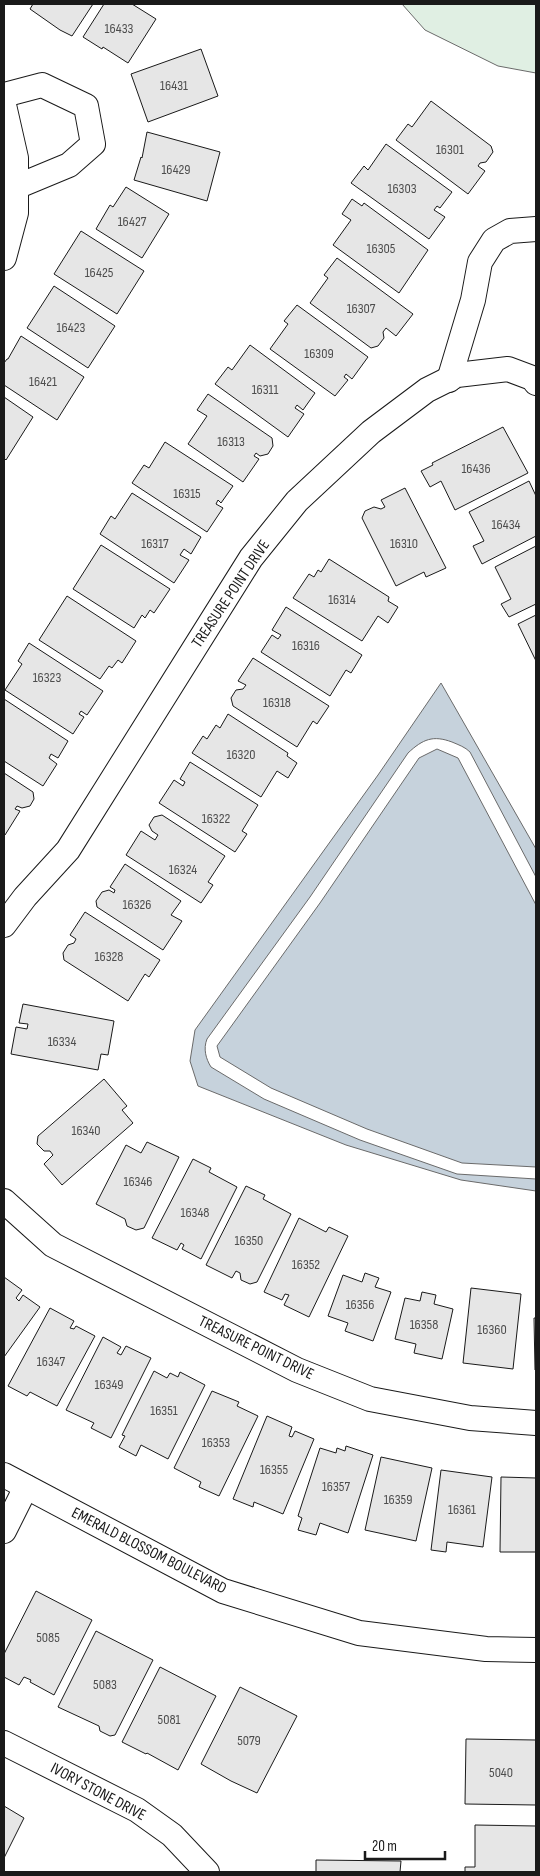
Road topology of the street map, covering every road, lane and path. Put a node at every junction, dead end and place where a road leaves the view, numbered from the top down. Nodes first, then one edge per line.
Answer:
1 (4, 95) edge
2 (4, 104) edge
3 (16, 188) junction
4 (536, 229) edge
5 (4, 258) edge
6 (449, 380) junction
7 (536, 383) edge
8 (4, 925) edge
9 (4, 1201) edge
10 (536, 1423) edge
11 (4, 1475) edge
12 (26, 1487) junction
13 (4, 1530) edge
14 (536, 1650) edge
15 (4, 1743) edge
16 (207, 1872) edge

1 - 3 street
2 - 3 street
3 - 5 street
4 - 6 street
6 - 7 street, TREASURE POINT DRIVE
6 - 8 street, TREASURE POINT DRIVE
9 - 10 street, TREASURE POINT DRIVE
11 - 12 street, EMERALD BLOSSOM BOULEVARD
12 - 13 street
12 - 14 street, EMERALD BLOSSOM BOULEVARD
15 - 16 street, IVORY STONE DRIVE

